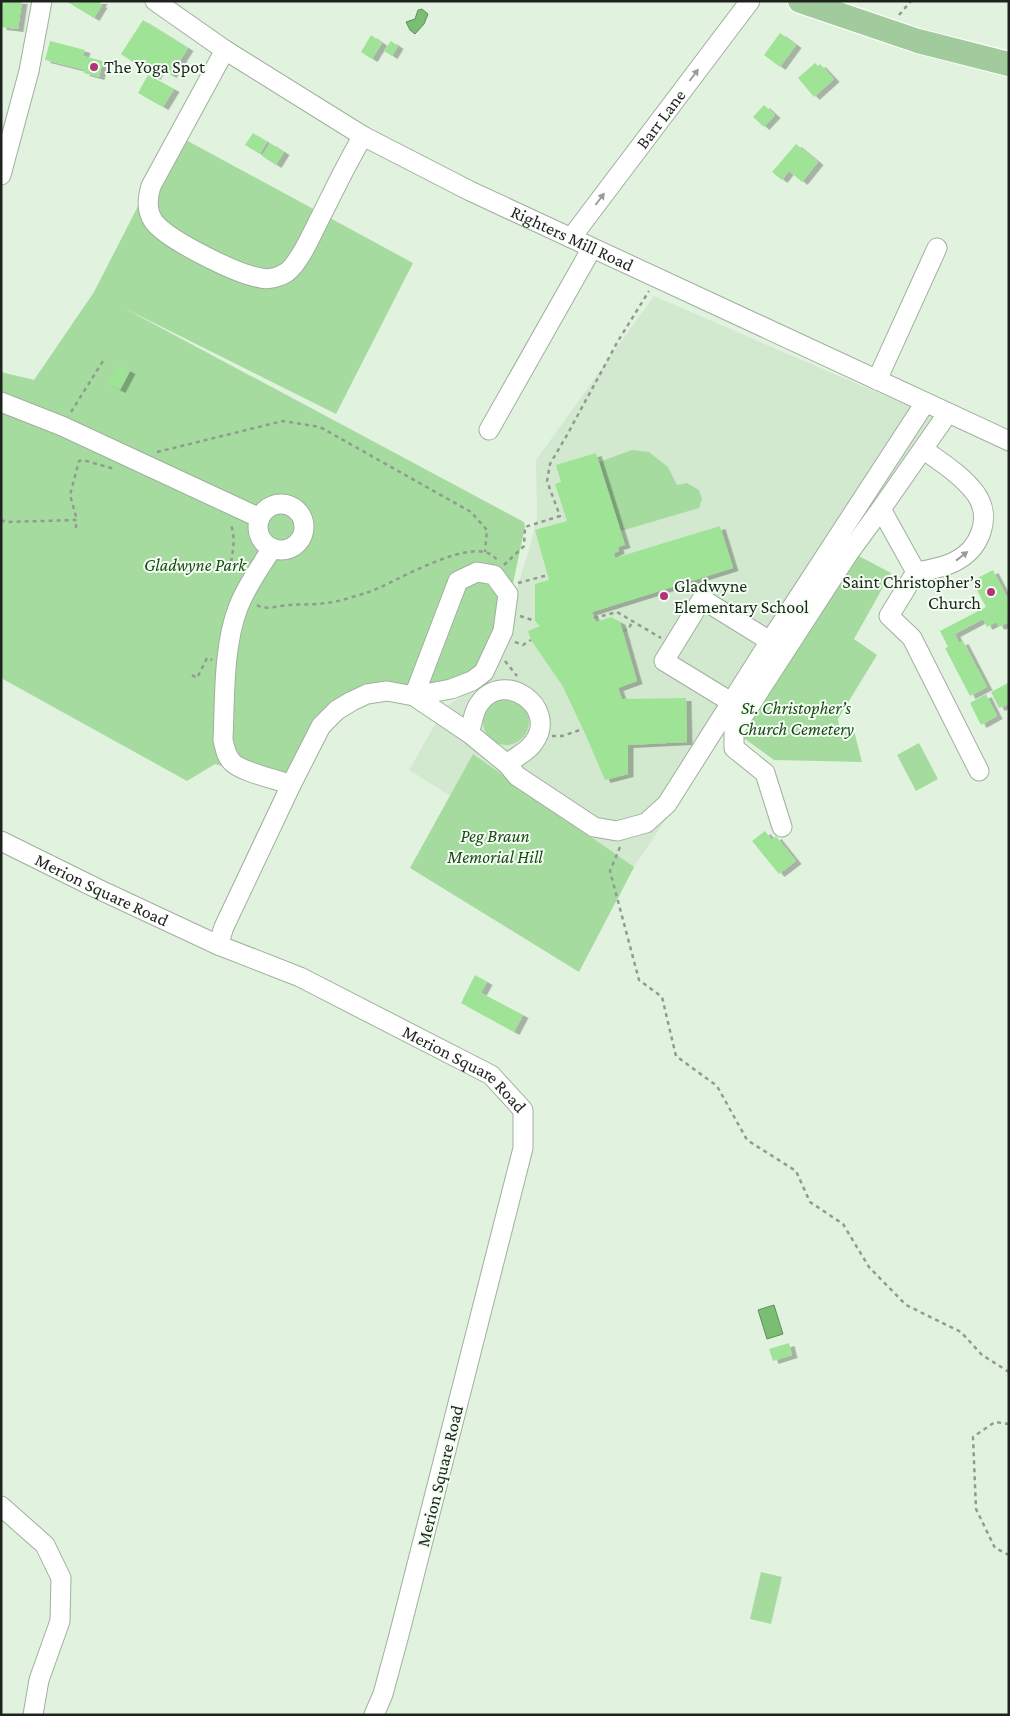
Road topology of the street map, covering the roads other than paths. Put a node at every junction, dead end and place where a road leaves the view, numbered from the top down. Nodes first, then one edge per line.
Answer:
1 (42, 1) edge
2 (155, 1) edge
3 (750, 1) edge
4 (800, 1) edge
5 (226, 50) junction
6 (1009, 64) edge
7 (362, 136) junction
8 (1, 175) edge
9 (571, 238) junction
10 (592, 248) junction
11 (937, 248) dead end
12 (877, 380) junction
13 (1, 402) edge
14 (926, 403) junction
15 (948, 413) junction
16 (489, 430) dead end
17 (1009, 441) edge
18 (923, 449) junction
19 (881, 509) junction
20 (260, 518) junction
21 (272, 548) junction
22 (916, 572) junction
23 (770, 641) junction
24 (414, 696) junction
25 (732, 702) junction
26 (469, 733) junction
27 (508, 764) junction
28 (979, 771) dead end
29 (291, 785) junction
30 (782, 827) dead end
31 (1, 841) edge
32 (218, 945) junction
33 (1, 1506) edge
34 (33, 1715) edge
35 (374, 1715) edge

1 - 8 street
2 - 5 street, Righters Mill Road
9 -> 3 street, Barr Lane
4 - 6 main road
5 - 7 street, Righters Mill Road
5 - 7 street
7 - 9 street, Righters Mill Road
9 - 10 street, Righters Mill Road
10 - 12 street, Righters Mill Road
10 - 16 street
11 - 12 street
12 - 14 street, Righters Mill Road
13 - 20 street
14 - 15 street, Righters Mill Road
14 - 23 street
15 - 17 street, Righters Mill Road
15 - 18 street
18 - 19 street
22 -> 18 street
19 - 22 street
19 - 30 street
20 - 21 street
20 - 21 street
21 - 29 street
22 - 28 street
23 - 25 street
23 - 25 street
24 - 24 street
24 - 26 street
24 - 29 street
25 - 27 street
26 - 27 street
26 - 27 street
29 - 32 street
31 - 32 street, Merion Square Road
32 - 35 street, Merion Square Road
33 - 34 street

